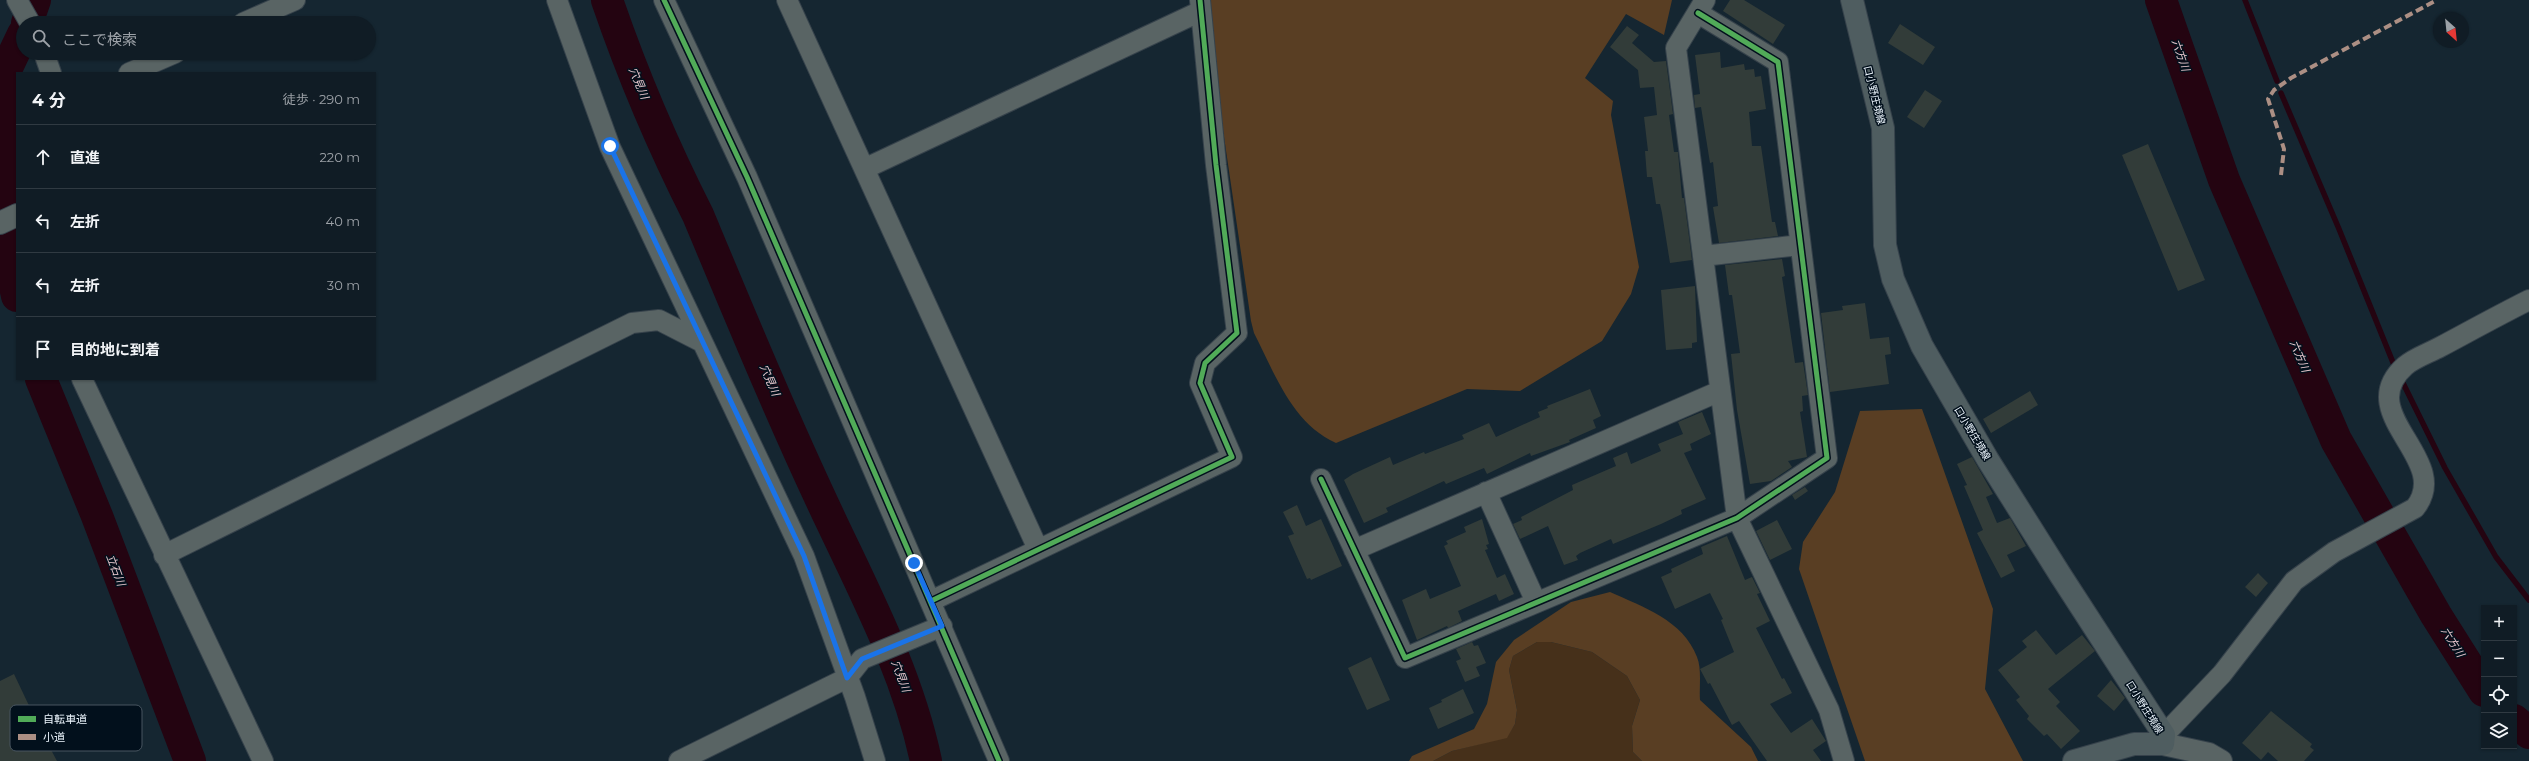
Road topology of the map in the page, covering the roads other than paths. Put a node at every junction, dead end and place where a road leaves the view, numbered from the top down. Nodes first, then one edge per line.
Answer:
1 (295, 0) edge
2 (557, 0) edge
3 (664, 0) edge
4 (787, 0) edge
5 (18, 1) edge
6 (1849, 2) edge
7 (1201, 6) edge
8 (1701, 6) edge
9 (26, 16) edge
10 (259, 16) edge
11 (46, 60) edge
12 (159, 60) edge
13 (51, 72) edge
14 (131, 72) edge
15 (866, 168) junction
16 (16, 215) edge
17 (0, 223) edge
18 (1800, 245) junction
19 (1703, 256) junction
20 (2529, 300) edge
21 (702, 342) junction
22 (82, 380) edge
23 (1720, 391) junction
24 (1321, 479) dead end
25 (1486, 492) junction
26 (1737, 518) junction
27 (1038, 549) junction
28 (1354, 550) junction
29 (164, 555) junction
30 (931, 602) junction
31 (1536, 602) junction
32 (942, 626) junction
33 (847, 678) junction
34 (2164, 740) junction
35 (263, 761) edge
36 (679, 761) edge
37 (875, 761) edge
38 (999, 761) edge
39 (1844, 761) edge
40 (2074, 761) edge
41 (2221, 761) edge

1 - 10 street
2 - 21 street
3 - 30 street
4 - 15 street
5 - 9 street
6 - 34 main road, 口小野庄境線
7 - 15 street
7 - 27 street
8 - 18 street
8 - 19 street
11 - 13 street
12 - 14 street
15 - 27 street
16 - 17 street
18 - 19 street
18 - 26 street
19 - 23 street
20 - 34 street
21 - 29 street
21 - 33 street
22 - 29 street
23 - 25 street
23 - 26 street
24 - 28 street
25 - 28 street
25 - 31 street
26 - 31 street
26 - 39 street
27 - 30 street
28 - 31 street
29 - 35 street
30 - 32 street
32 - 33 street
32 - 38 street
33 - 36 street
33 - 37 street
34 - 40 main road, 口小野庄境線
34 - 41 street

